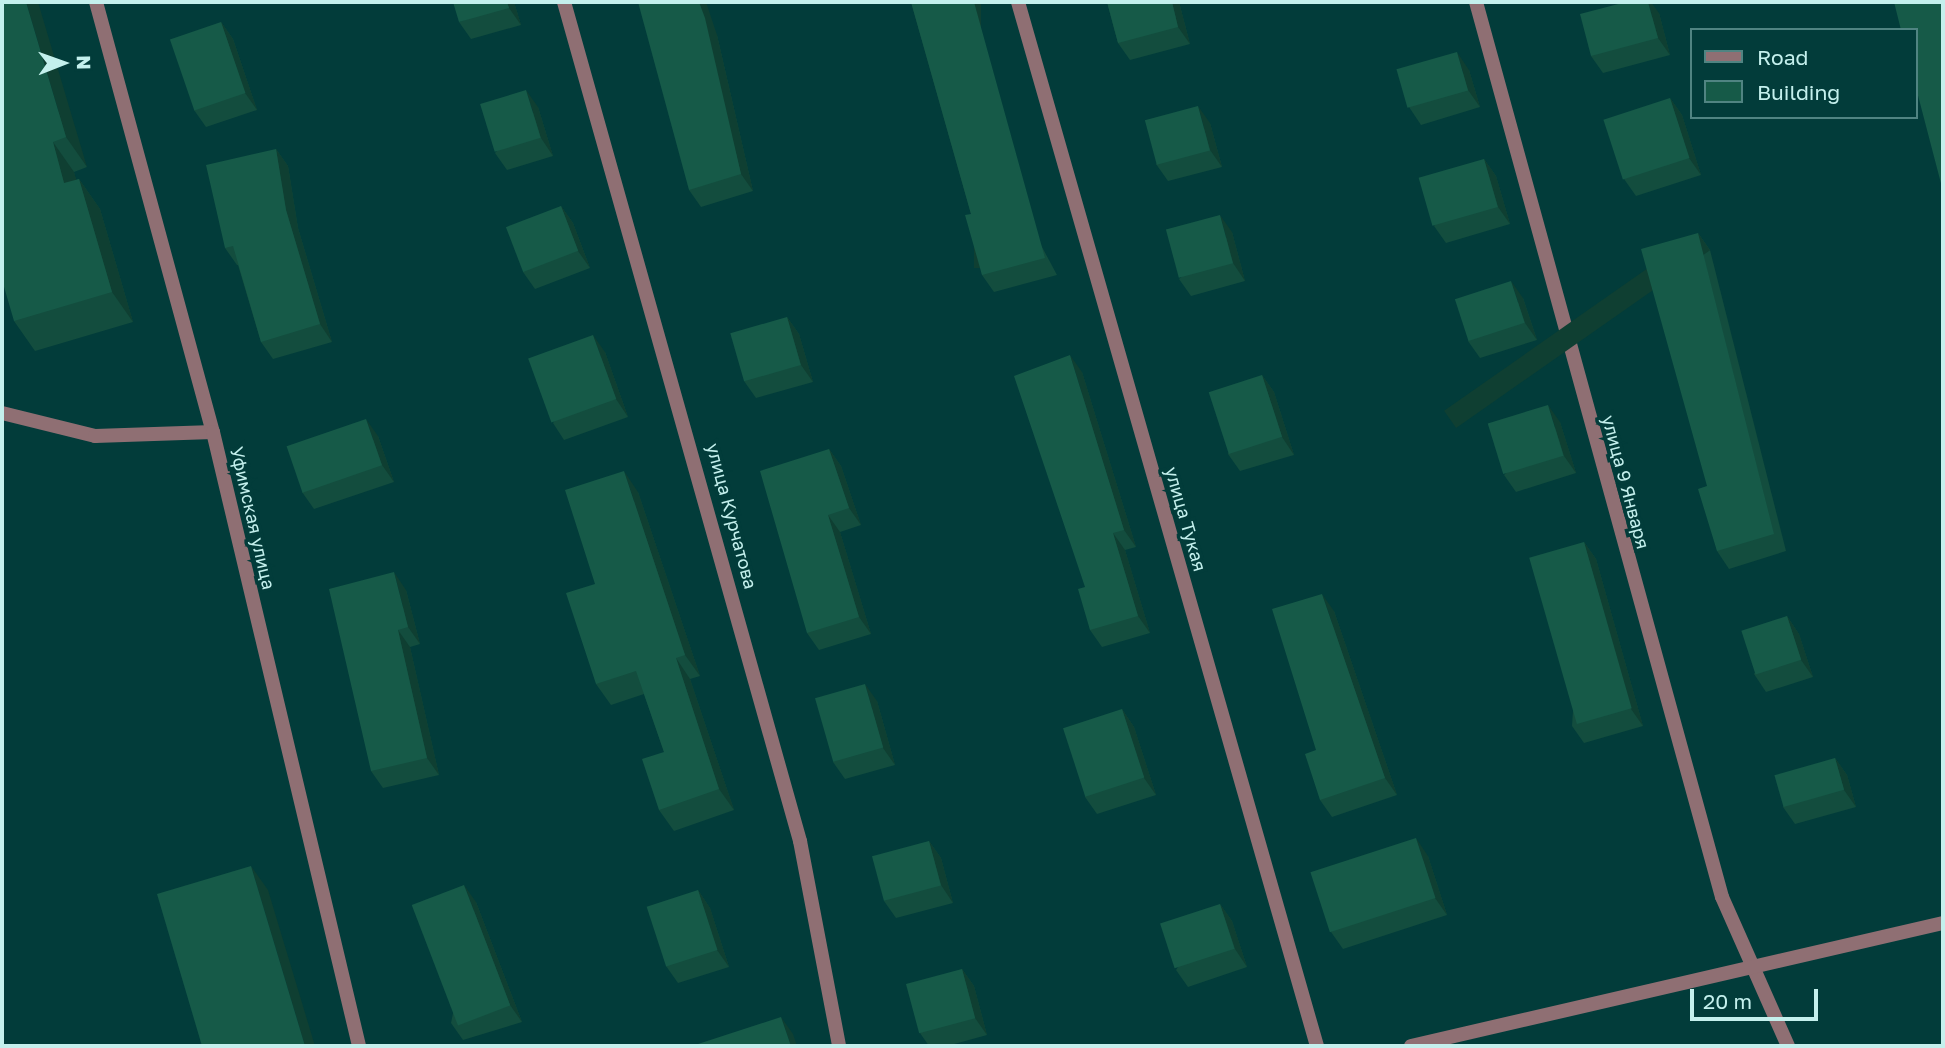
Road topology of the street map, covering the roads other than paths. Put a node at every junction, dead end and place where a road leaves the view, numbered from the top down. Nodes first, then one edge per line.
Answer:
1 (96, 2) edge
2 (564, 2) edge
3 (1018, 2) edge
4 (1476, 2) edge
5 (2, 413) edge
6 (213, 432) junction
7 (1943, 923) edge
8 (1757, 967) junction
9 (359, 1046) edge
10 (839, 1046) edge
11 (1317, 1046) edge
12 (1411, 1046) edge
13 (1788, 1046) edge

1 - 6 street, Уфимская улица
2 - 10 street, улица Курчатова
3 - 11 street, улица Тукая
4 - 8 street, улица 9 Января
5 - 6 street
6 - 9 street, Уфимская улица
7 - 8 street
8 - 12 street
8 - 13 street, улица 9 Января

